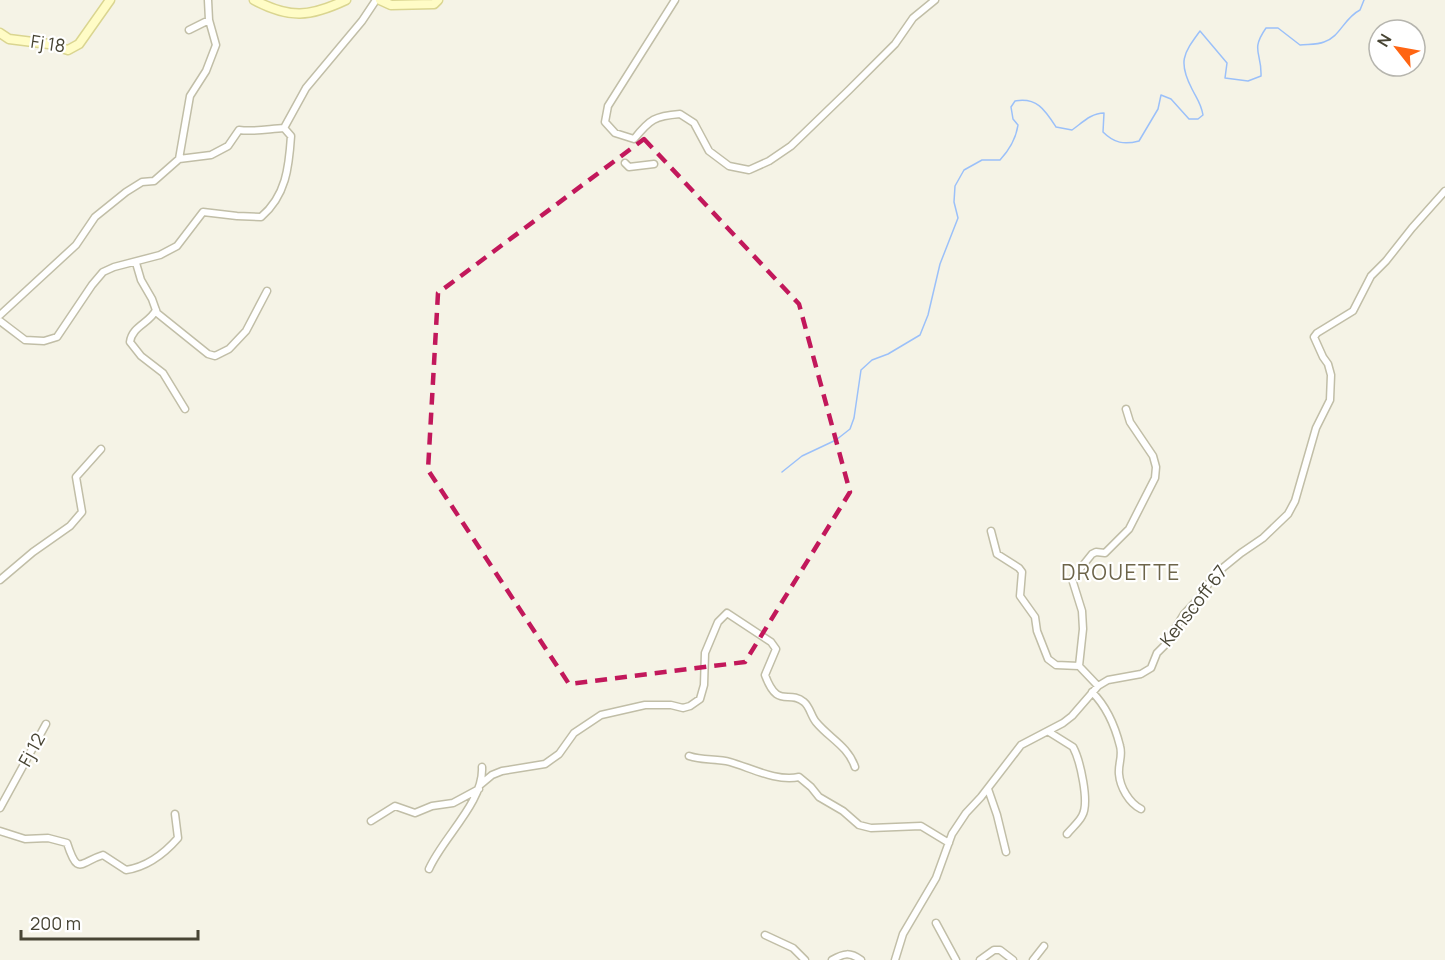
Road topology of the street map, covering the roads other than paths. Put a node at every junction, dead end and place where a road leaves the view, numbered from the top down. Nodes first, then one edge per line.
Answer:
1 (110, 0) edge
2 (208, 0) edge
3 (254, 0) edge
4 (346, 0) edge
5 (378, 0) edge
6 (438, 0) edge
7 (675, 0) edge
8 (935, 0) edge
9 (209, 20) junction
10 (189, 30) dead end
11 (0, 33) edge
12 (284, 128) junction
13 (178, 159) junction
14 (625, 164) dead end
15 (654, 164) dead end
16 (1445, 191) edge
17 (136, 263) junction
18 (267, 291) dead end
19 (156, 310) junction
20 (0, 315) edge
21 (0, 321) edge
22 (185, 409) dead end
23 (1126, 409) dead end
24 (101, 449) dead end
25 (992, 531) dead end
26 (0, 580) edge
27 (1079, 666) junction
28 (1098, 686) junction
29 (1092, 692) junction
30 (46, 724) dead end
31 (1049, 732) junction
32 (689, 756) dead end
33 (482, 767) dead end
34 (855, 767) dead end
35 (479, 787) junction
36 (988, 789) junction
37 (0, 808) edge
38 (1141, 809) dead end
39 (175, 814) dead end
40 (370, 821) dead end
41 (0, 831) edge
42 (1067, 834) dead end
43 (949, 843) junction
44 (1006, 852) dead end
45 (429, 869) dead end
46 (936, 923) dead end
47 (765, 934) dead end
48 (1044, 946) dead end
49 (805, 960) edge
50 (832, 960) edge
51 (861, 960) edge
52 (895, 960) edge
53 (957, 960) edge
54 (980, 960) edge
55 (1013, 960) edge
56 (1033, 960) edge

1 - 11 street, Fj 18
2 - 9 street
3 - 4 street
5 - 6 street
5 - 12 street
7 - 8 street
9 - 10 street
9 - 13 street
12 - 13 street
12 - 17 street
13 - 20 street
14 - 15 street
16 - 28 street, Kenscoff 67
17 - 19 street
17 - 21 street
18 - 19 street
19 - 22 street
23 - 27 street
24 - 26 street
25 - 27 street
27 - 28 street
28 - 29 street, Kenscoff 67
29 - 31 street, Kenscoff 67
29 - 38 street
30 - 37 street, Fj 12
31 - 36 street, Kenscoff 67
31 - 42 street
32 - 43 street
33 - 35 street
34 - 35 street
35 - 40 street
35 - 45 street
36 - 43 street, Kenscoff 67
36 - 44 street
39 - 41 street
43 - 52 street, Kenscoff 67
46 - 53 street
47 - 49 street
48 - 56 street
50 - 51 street
54 - 55 street

